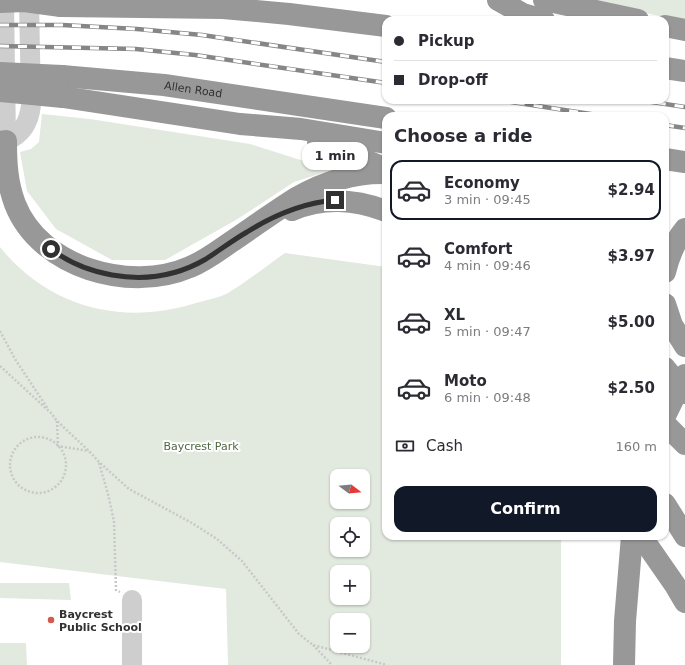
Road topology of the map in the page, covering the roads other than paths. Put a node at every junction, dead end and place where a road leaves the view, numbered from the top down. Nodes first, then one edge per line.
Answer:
1 (21, 0) edge
2 (498, 0) edge
3 (544, 0) edge
4 (0, 2) edge
5 (530, 16) edge
6 (619, 16) edge
7 (382, 26) edge
8 (669, 27) edge
9 (685, 30) edge
10 (669, 38) edge
11 (685, 40) edge
12 (669, 69) edge
13 (685, 71) edge
14 (0, 72) edge
15 (0, 91) edge
16 (382, 117) edge
17 (240, 124) junction
18 (3, 142) edge
19 (382, 142) edge
20 (669, 160) edge
21 (685, 162) edge
22 (382, 169) edge
23 (382, 169) edge
24 (382, 210) edge
25 (685, 230) edge
26 (246, 232) junction
27 (669, 257) edge
28 (669, 316) edge
29 (685, 346) edge
30 (669, 373) edge
31 (685, 375) edge
32 (685, 393) edge
33 (669, 408) edge
34 (669, 428) edge
35 (685, 444) edge
36 (669, 495) edge
37 (669, 510) edge
38 (685, 517) edge
39 (685, 536) edge
40 (644, 540) edge
41 (631, 545) edge
42 (132, 600) road end
43 (685, 602) edge
44 (132, 665) edge
45 (624, 665) edge

1 - 4 highway, bridge
1 - 7 highway, bridge
1 - 18 street
1 - 18 street
2 - 5 highway
3 - 6 highway
8 - 9 highway
10 - 11 highway
12 - 13 highway
14 - 16 highway, Allen Road, bridge
15 - 17 highway, bridge
17 - 19 highway
17 - 22 highway
18 - 26 highway
20 - 21 highway
23 - 26 highway
24 - 26 highway
25 - 27 highway
28 - 29 highway
30 - 32 highway
31 - 33 highway, bridge
34 - 35 highway
36 - 38 highway
37 - 39 highway
40 - 43 highway
41 - 45 highway
42 - 44 street

